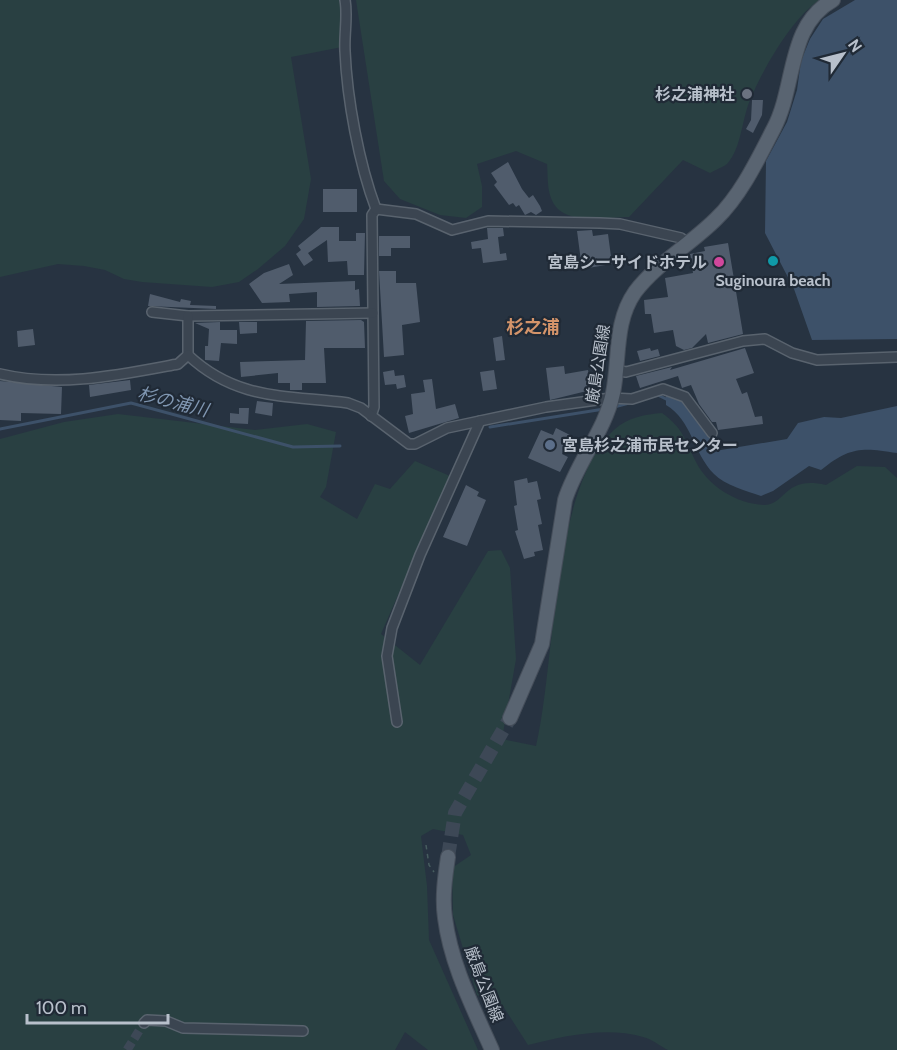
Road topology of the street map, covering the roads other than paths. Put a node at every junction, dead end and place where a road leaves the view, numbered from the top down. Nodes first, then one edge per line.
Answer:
1 (345, 0) edge
2 (833, 0) edge
3 (376, 209) junction
4 (689, 244) junction
5 (152, 312) dead end
6 (373, 313) junction
7 (188, 316) junction
8 (188, 356) junction
9 (897, 357) edge
10 (616, 370) junction
11 (0, 374) edge
12 (611, 402) junction
13 (371, 416) junction
14 (480, 421) junction
15 (712, 433) dead end
16 (510, 718) tunnel mouth
17 (397, 722) dead end
18 (448, 857) tunnel mouth
19 (144, 1023) dead end
20 (303, 1031) dead end
21 (492, 1050) edge

1 - 3 street
2 - 4 main road, 厳島公園線
3 - 4 street
3 - 6 street
4 - 10 main road, 厳島公園線
5 - 7 street
6 - 7 street
6 - 13 street
7 - 8 street
8 - 11 street
8 - 13 street
9 - 10 street
10 - 12 main road, 厳島公園線
12 - 14 street
12 - 15 street
12 - 16 main road, 厳島公園線
13 - 14 street
14 - 17 street
18 - 21 main road, 厳島公園線
19 - 20 street

